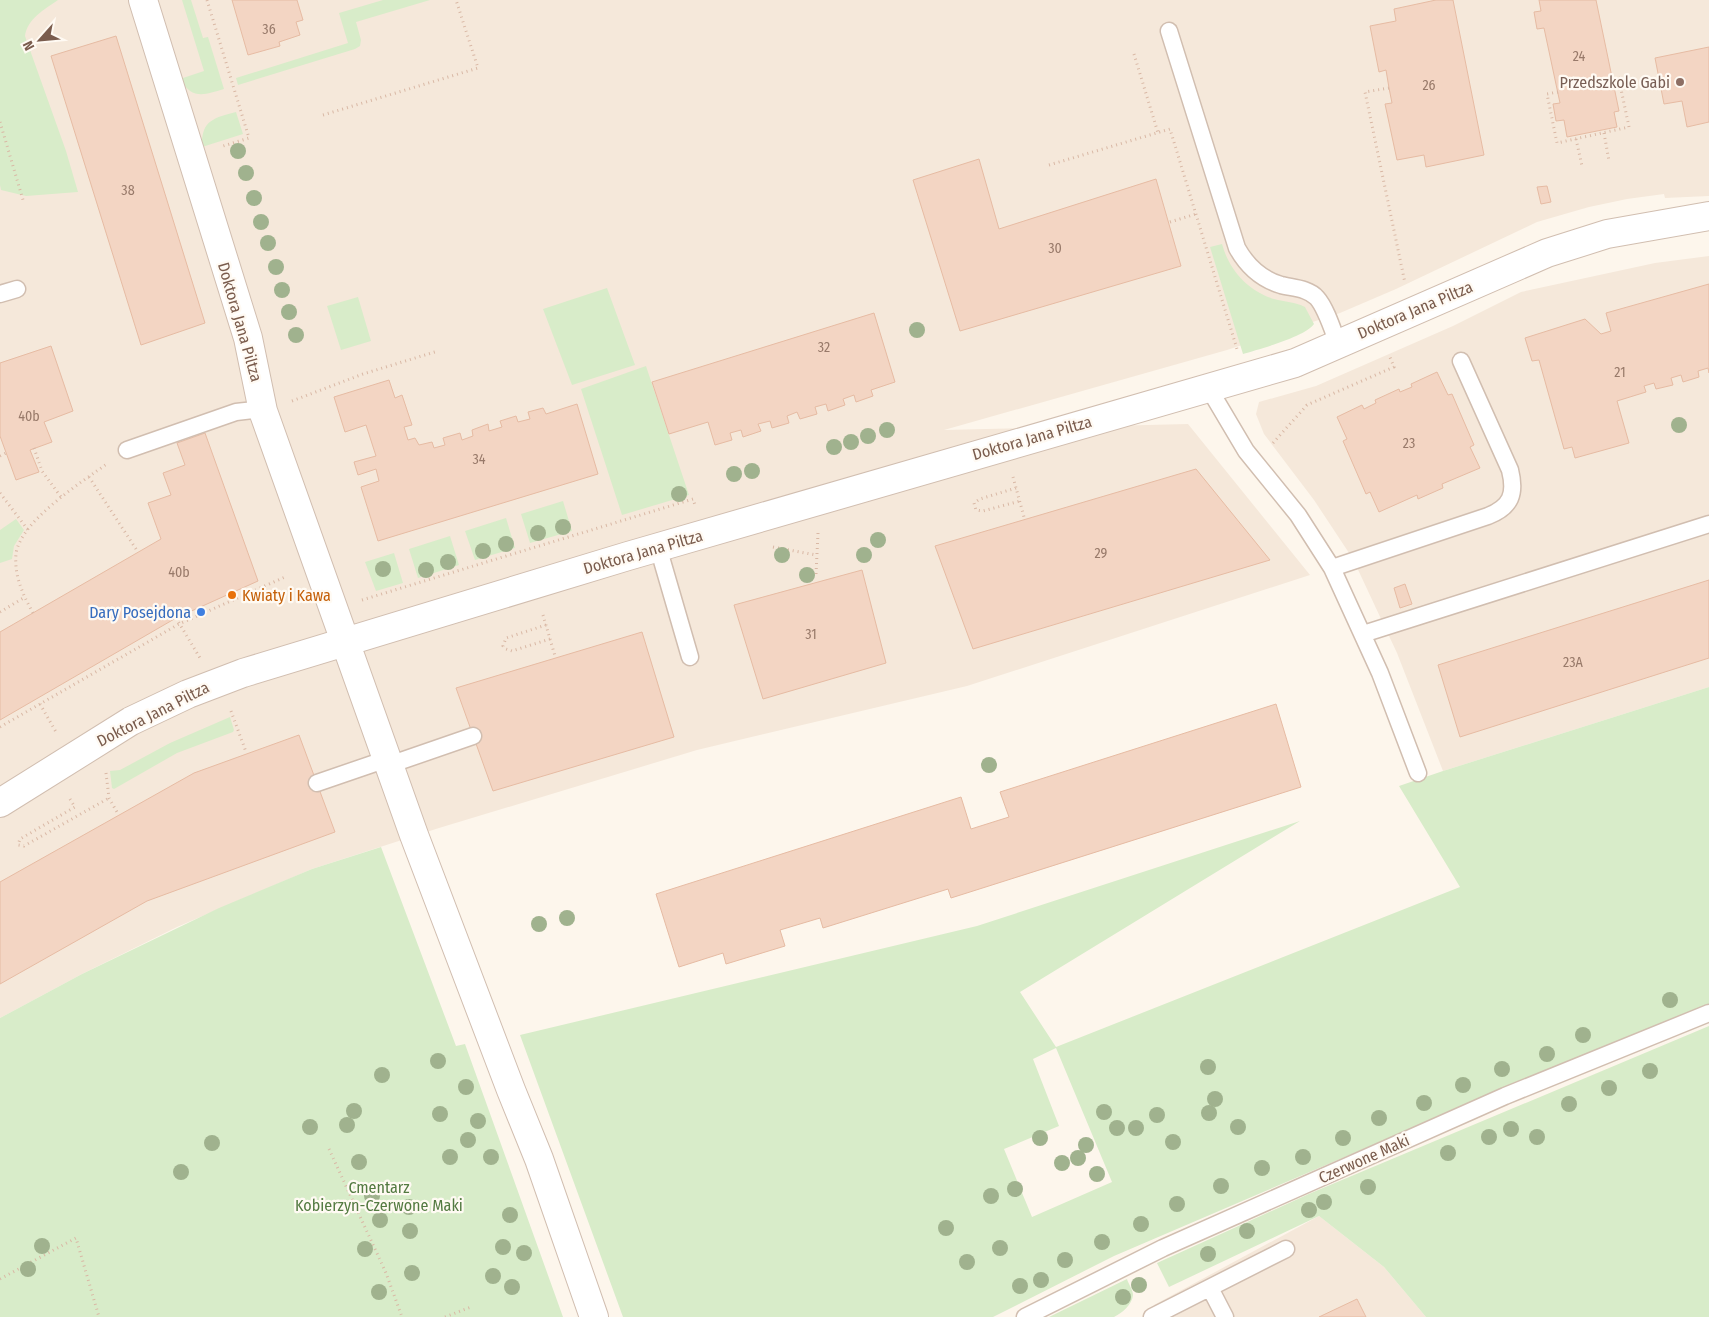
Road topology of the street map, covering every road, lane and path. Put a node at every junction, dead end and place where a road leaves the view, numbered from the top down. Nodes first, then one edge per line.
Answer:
1 (143, 0) edge
2 (207, 0) edge
3 (456, 0) edge
4 (1169, 31) dead end
5 (1134, 54) dead end
6 (1618, 75) dead end
7 (1389, 88) dead end
8 (1558, 92) dead end
9 (323, 115) dead end
10 (0, 122) edge
11 (1158, 132) junction
12 (1604, 133) junction
13 (1576, 139) junction
14 (190, 156) junction
15 (1609, 161) dead end
16 (1049, 165) dead end
17 (1582, 166) dead end
18 (23, 200) dead end
19 (1223, 206) junction
20 (1196, 214) junction
21 (1709, 216) edge
22 (1170, 222) dead end
23 (1405, 284) dead end
24 (17, 289) dead end
25 (0, 294) edge
26 (1338, 344) junction
27 (1237, 350) dead end
28 (438, 351) dead end
29 (1461, 361) dead end
30 (1394, 366) dead end
31 (1208, 387) junction
32 (263, 410) junction
33 (34, 448) dead end
34 (127, 450) joint
35 (1267, 450) dead end
36 (6, 453) dead end
37 (0, 456) edge
38 (1013, 475) dead end
39 (89, 477) junction
40 (1016, 488) junction
41 (0, 492) edge
42 (61, 497) junction
43 (1020, 501) junction
44 (698, 513) dead end
45 (1024, 517) dead end
46 (1709, 524) edge
47 (28, 530) junction
48 (818, 532) dead end
49 (770, 546) dead end
50 (658, 547) junction
51 (138, 552) dead end
52 (816, 555) junction
53 (1332, 568) junction
54 (816, 574) dead end
55 (285, 577) dead end
56 (25, 597) junction
57 (333, 609) junction
58 (0, 612) edge
59 (33, 613) dead end
60 (543, 615) dead end
61 (176, 618) dead end
62 (179, 624) junction
63 (546, 625) junction
64 (1363, 634) junction
65 (550, 639) junction
66 (346, 641) junction
67 (555, 656) dead end
68 (690, 657) dead end
69 (204, 665) dead end
70 (40, 704) junction
71 (231, 711) dead end
72 (0, 728) edge
73 (473, 736) dead end
74 (61, 740) dead end
75 (246, 752) dead end
76 (388, 762) junction
77 (106, 770) dead end
78 (1418, 773) dead end
79 (317, 783) dead end
80 (109, 798) junction
81 (70, 799) dead end
82 (0, 803) edge
83 (117, 812) dead end
84 (1709, 1013) edge
85 (329, 1149) dead end
86 (1286, 1249) dead end
87 (0, 1278) edge
88 (1210, 1288) junction
89 (470, 1307) dead end
90 (99, 1317) edge
91 (402, 1317) edge
92 (445, 1317) edge
93 (594, 1317) edge
94 (1025, 1317) edge
95 (1152, 1317) edge
96 (1225, 1317) edge

1 - 14 street, Doktora Jana Piltza
2 - 14 path
3 - 9 path
4 - 19 lane
5 - 11 path
6 - 12 path
7 - 23 path
8 - 13 path
10 - 18 path
11 - 16 path
11 - 20 path
12 - 13 path
12 - 15 path
13 - 17 path
14 - 32 street, Doktora Jana Piltza
19 - 20 path
19 - 26 lane
20 - 22 path
20 - 27 path
21 - 26 street, Doktora Jana Piltza
24 - 25 lane
26 - 31 street, Doktora Jana Piltza
28 - 32 path
29 - 53 lane
30 - 35 path
31 - 50 street, Doktora Jana Piltza
31 - 53 lane
32 - 34 lane
32 - 57 street, Doktora Jana Piltza
33 - 42 path
34 - 39 path
36 - 37 path
38 - 40 path
39 - 42 path
39 - 51 path
40 - 43 path
40 - 43 path
41 - 47 path
42 - 47 path
43 - 45 path
44 - 57 path
46 - 64 lane
47 - 56 path
48 - 52 path
49 - 52 path
50 - 66 street, Doktora Jana Piltza
50 - 68 lane
52 - 54 path
53 - 64 lane
55 - 62 path
56 - 58 path
56 - 59 path
57 - 66 street, Doktora Jana Piltza
60 - 63 path
61 - 62 path
62 - 69 path
62 - 70 path
63 - 65 path
63 - 65 path
64 - 78 lane
65 - 67 path
66 - 76 street, Doktora Jana Piltza
66 - 82 street, Doktora Jana Piltza
70 - 72 path
70 - 74 path
71 - 75 path
73 - 76 lane
76 - 79 lane
76 - 93 street, Doktora Jana Piltza
77 - 80 path
80 - 81 path
80 - 83 path
84 - 94 lane, Czerwone Maki
85 - 91 path
86 - 88 lane
87 - 90 path
88 - 95 lane
88 - 96 lane
89 - 92 path

